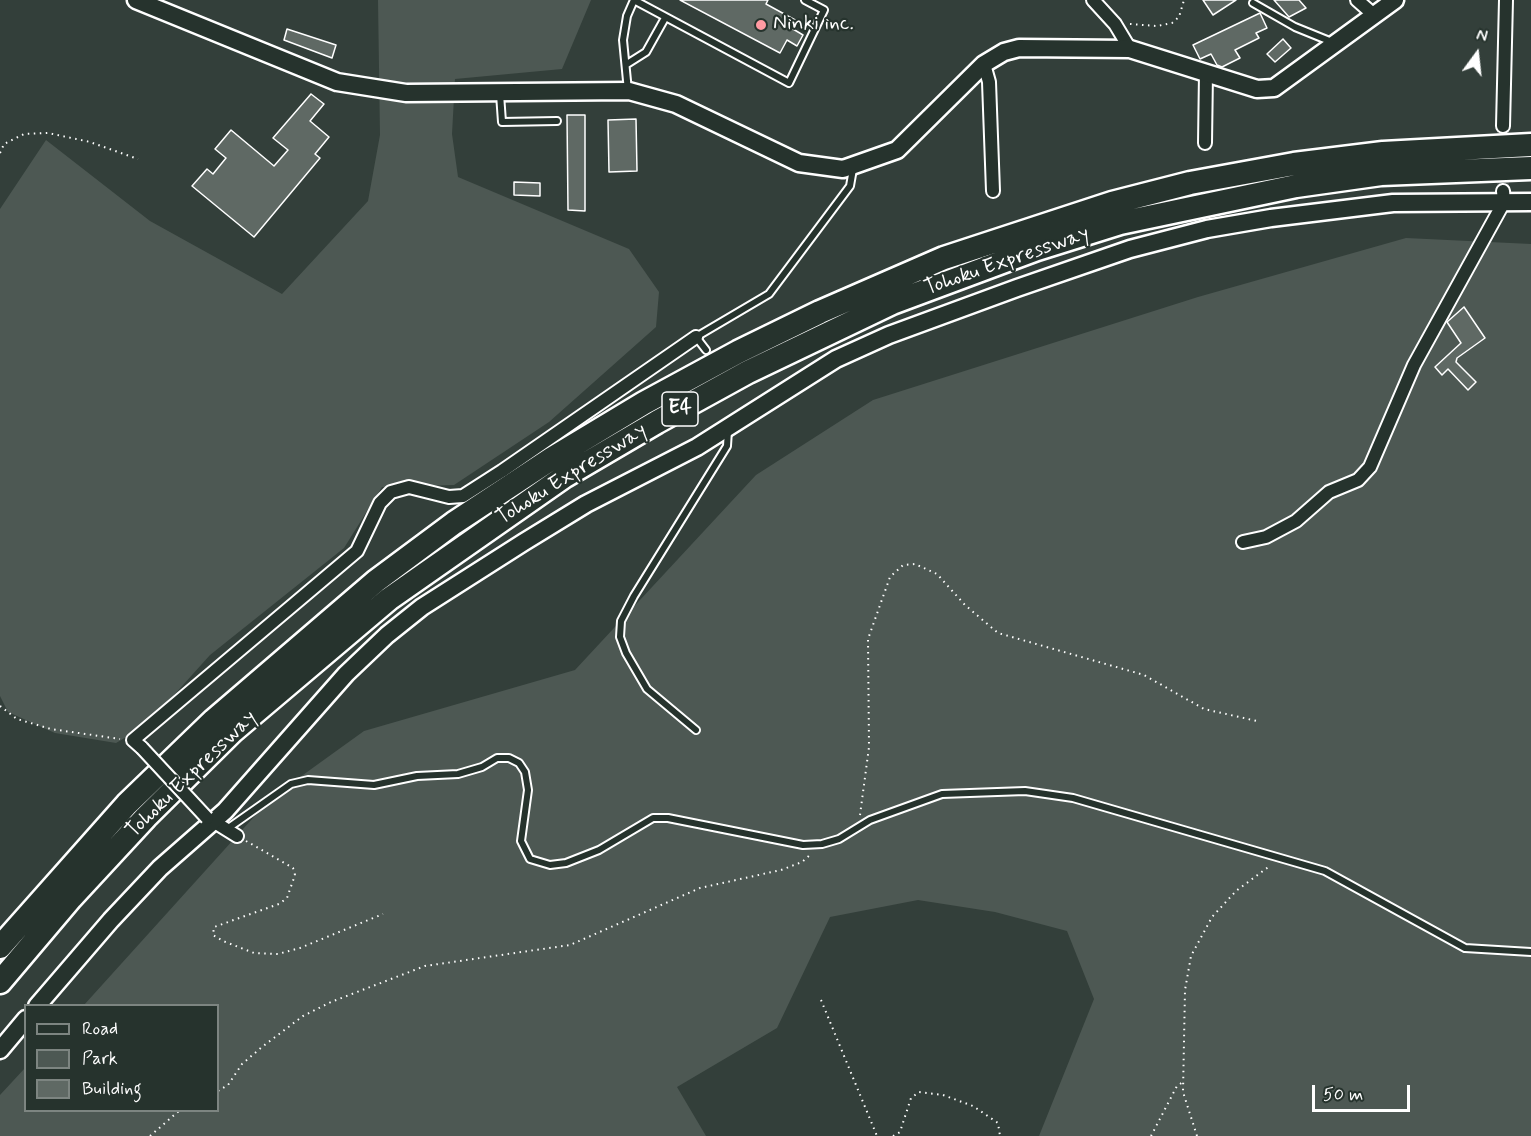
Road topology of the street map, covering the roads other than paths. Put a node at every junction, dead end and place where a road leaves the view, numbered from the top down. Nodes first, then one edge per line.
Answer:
1 (136, 0) edge
2 (634, 0) edge
3 (805, 0) edge
4 (1093, 0) edge
5 (1357, 0) edge
6 (1395, 0) edge
7 (1506, 0) edge
8 (1253, 3) dead end
9 (1374, 15) junction
10 (665, 18) junction
11 (1336, 44) junction
12 (1130, 49) junction
13 (627, 64) junction
14 (984, 64) junction
15 (1206, 73) junction
16 (500, 91) junction
17 (628, 91) junction
18 (557, 121) dead end
19 (1503, 126) tunnel mouth
20 (1205, 143) dead end
21 (1531, 146) edge
22 (853, 167) junction
23 (1531, 168) edge
24 (993, 191) dead end
25 (1504, 197) junction
26 (1531, 202) edge
27 (696, 336) junction
28 (706, 350) dead end
29 (728, 429) junction
30 (1244, 542) dead end
31 (696, 730) dead end
32 (221, 826) junction
33 (0, 947) edge
34 (1531, 952) edge
35 (0, 982) edge
36 (38, 1004) edge
37 (24, 1021) edge
38 (0, 1050) edge

1 - 16 street
2 - 10 lane
2 - 13 lane
3 - 10 lane
4 - 12 street
5 - 9 street
6 - 9 street
7 - 19 street
8 - 11 lane
9 - 11 street
10 - 13 lane
11 - 15 street
12 - 14 street
12 - 15 street
13 - 17 lane
14 - 22 street
14 - 24 street
15 - 20 street
16 - 17 street
16 - 18 lane
17 - 22 street
21 - 33 highway, Tohoku Expressway / E4
22 - 27 lane
23 - 35 highway, Tohoku Expressway / E4
25 - 26 street
25 - 29 street
25 - 30 street
27 - 28 lane
27 - 32 street, bridge
29 - 31 lane
29 - 32 street
32 - 34 lane
32 - 36 street
37 - 38 street

